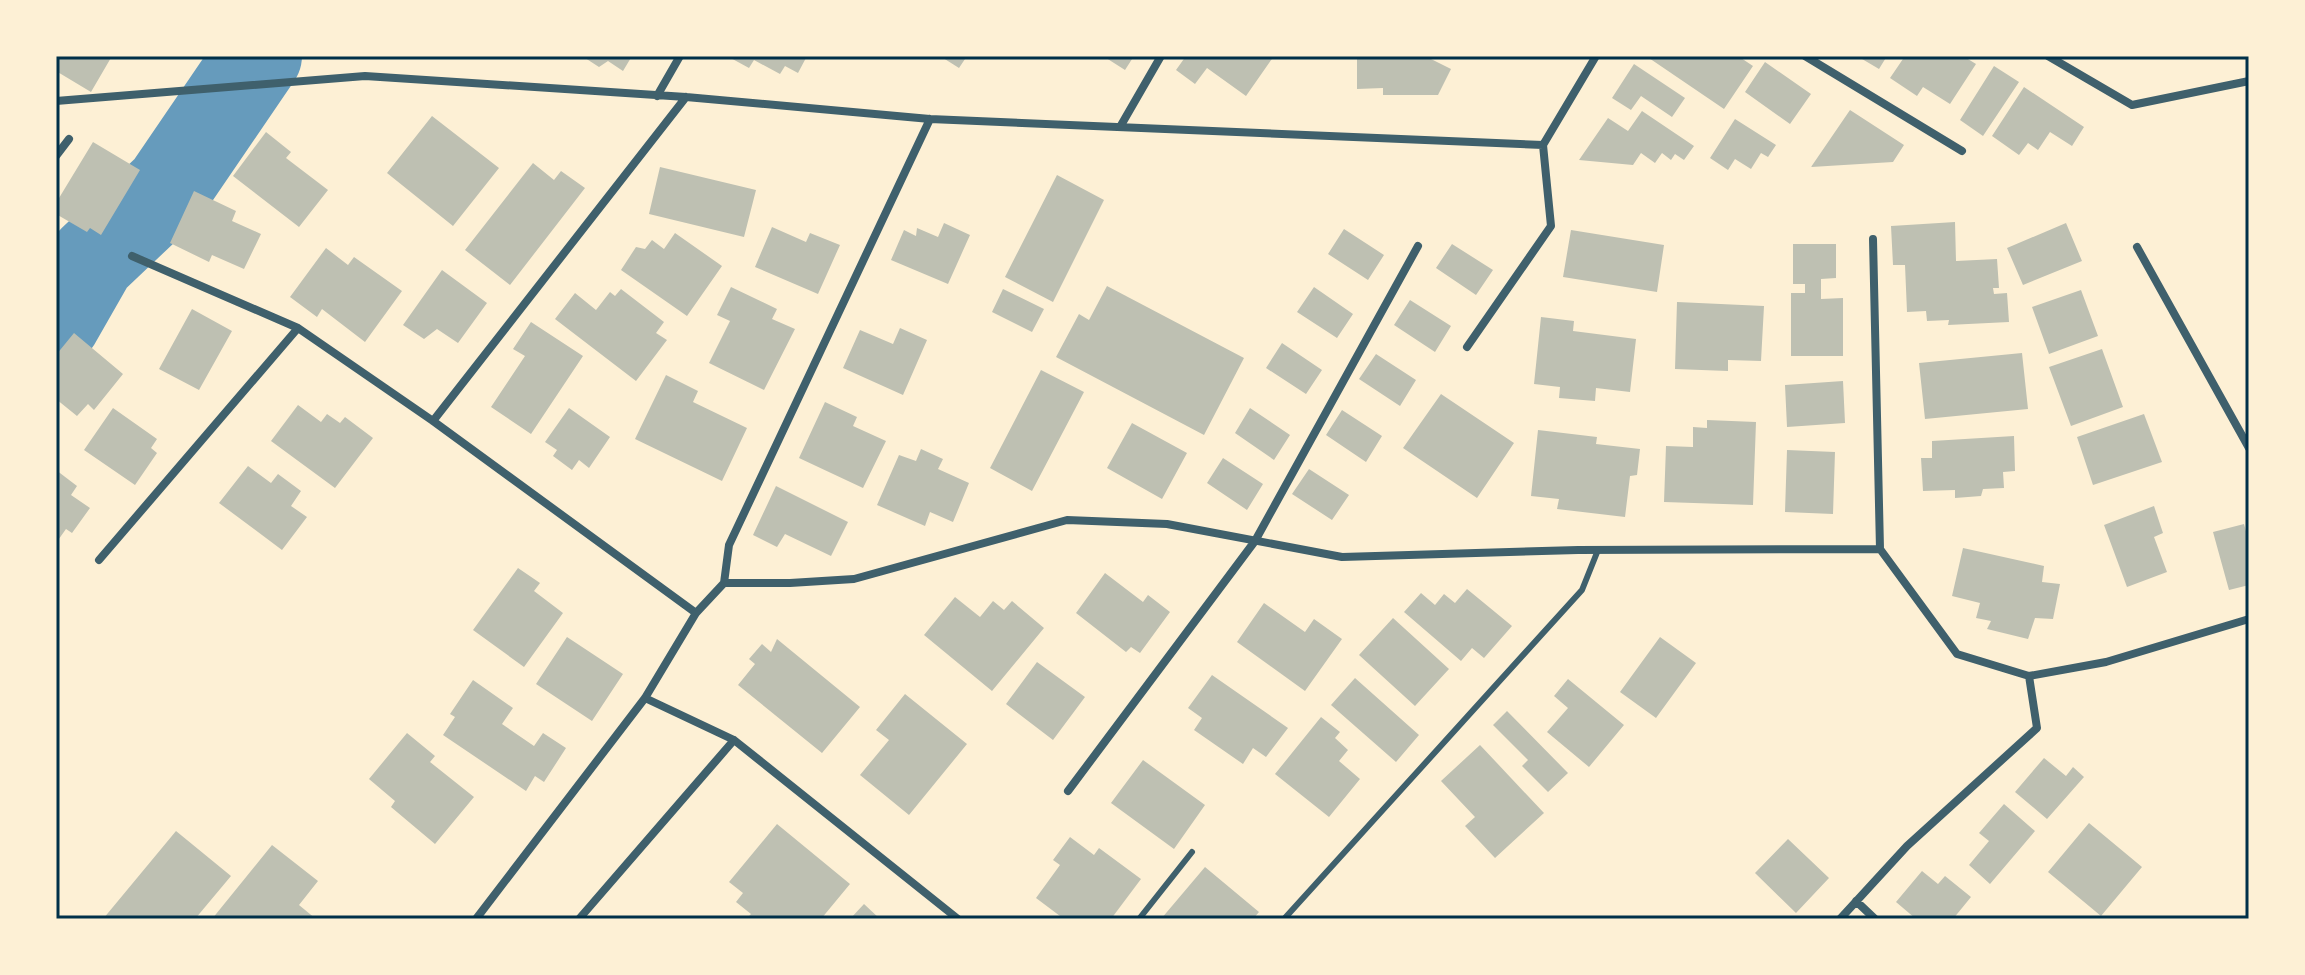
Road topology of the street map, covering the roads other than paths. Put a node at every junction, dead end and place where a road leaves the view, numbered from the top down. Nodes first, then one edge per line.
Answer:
1 (680, 56) edge
2 (1161, 56) edge
3 (1596, 56) edge
4 (1805, 56) edge
5 (2048, 56) edge
6 (2249, 81) edge
7 (657, 96) junction
8 (686, 97) junction
9 (56, 101) edge
10 (930, 119) junction
11 (1120, 127) junction
12 (69, 139) dead end
13 (1543, 145) junction
14 (1962, 151) dead end
15 (56, 156) edge
16 (1873, 239) dead end
17 (1418, 246) dead end
18 (2137, 247) dead end
19 (132, 256) dead end
20 (298, 328) junction
21 (1467, 347) dead end
22 (433, 421) junction
23 (2249, 448) edge
24 (1255, 541) junction
25 (1880, 549) junction
26 (1598, 550) junction
27 (99, 560) dead end
28 (724, 583) junction
29 (696, 613) junction
30 (2249, 619) edge
31 (2029, 676) junction
32 (645, 698) junction
33 (734, 740) junction
34 (1068, 791) dead end
35 (1192, 852) dead end
36 (1856, 901) junction
37 (476, 919) edge
38 (579, 919) edge
39 (958, 919) edge
40 (1139, 919) edge
41 (1284, 919) edge
42 (1840, 919) edge
43 (1875, 919) edge

1 - 7 street
2 - 11 street
3 - 13 street
4 - 14 street
5 - 6 street
7 - 8 street
7 - 9 street
8 - 10 street
8 - 22 street
10 - 11 street
10 - 28 street
11 - 13 street
12 - 15 street
13 - 21 street
16 - 25 street
17 - 24 street
18 - 23 street
19 - 20 street
20 - 22 street
20 - 27 street
22 - 29 street
24 - 26 street
24 - 28 street
24 - 34 street
25 - 26 street
25 - 31 street
26 - 41 lane
28 - 29 street
29 - 32 street
30 - 31 street
31 - 36 street
32 - 33 street
32 - 37 street
33 - 38 street
33 - 39 street
35 - 40 lane
36 - 42 street
36 - 43 street

